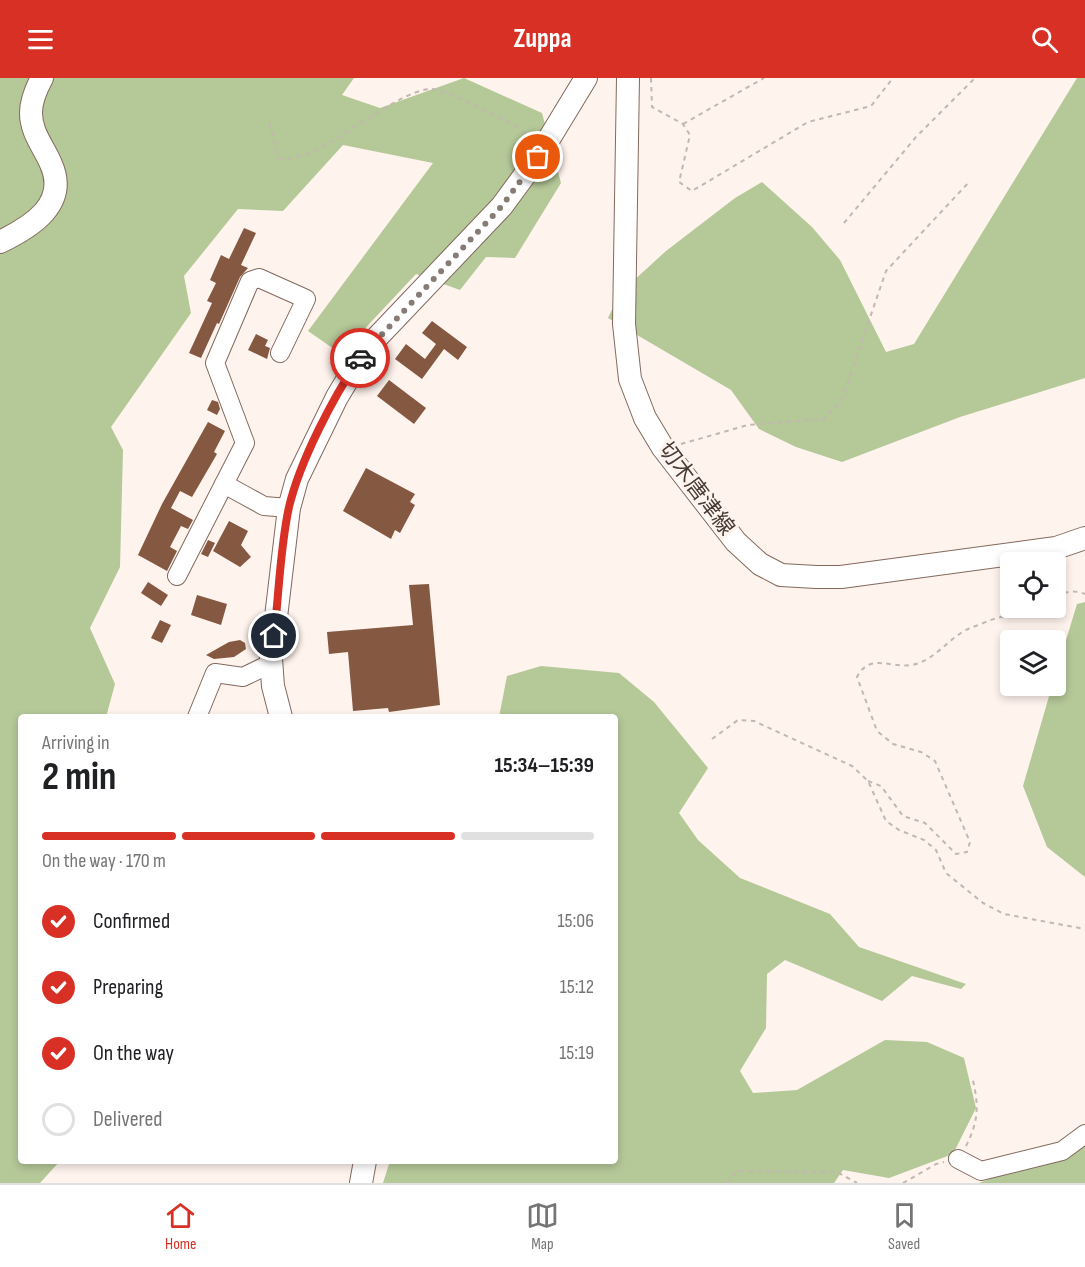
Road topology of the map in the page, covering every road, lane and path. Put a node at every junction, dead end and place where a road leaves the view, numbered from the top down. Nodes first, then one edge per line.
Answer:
1 (42, 78) edge
2 (586, 78) edge
3 (628, 78) edge
4 (651, 78) edge
5 (764, 78) edge
6 (893, 78) edge
7 (975, 78) edge
8 (269, 123) dead end
9 (683, 123) junction
10 (524, 150) dead end
11 (970, 181) dead end
12 (844, 223) dead end
13 (0, 242) edge
14 (280, 353) dead end
15 (663, 448) junction
16 (224, 484) junction
17 (289, 508) junction
18 (1085, 538) edge
19 (177, 576) dead end
20 (1066, 593) edge
21 (1085, 594) edge
22 (1000, 617) edge
23 (272, 663) junction
24 (197, 714) edge
25 (280, 714) edge
26 (712, 739) dead end
27 (868, 781) junction
28 (1085, 929) edge
29 (972, 1077) dead end
30 (1085, 1134) edge
31 (958, 1159) junction
32 (364, 1164) edge
33 (361, 1183) edge
34 (727, 1183) edge
35 (858, 1183) edge
36 (903, 1183) edge

1 - 13 main road
2 - 17 main road
3 - 15 main road, 切木唐津線
4 - 9 path
5 - 9 path
6 - 9 path
7 - 12 path
8 - 10 path
11 - 15 path
14 - 16 street
15 - 18 main road, 切木唐津線
16 - 17 street
16 - 19 street
17 - 23 main road
20 - 21 path
22 - 27 path
23 - 24 street
23 - 25 main road
26 - 27 path
27 - 28 path
29 - 31 path
30 - 31 street
31 - 36 path
32 - 33 main road
34 - 35 path

